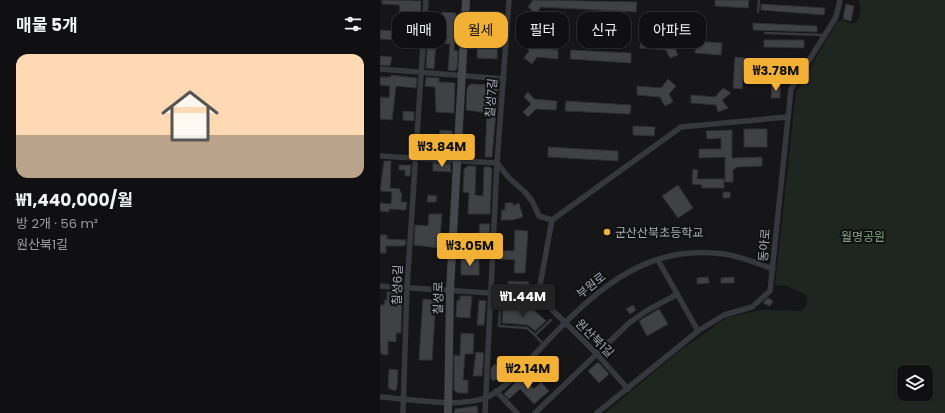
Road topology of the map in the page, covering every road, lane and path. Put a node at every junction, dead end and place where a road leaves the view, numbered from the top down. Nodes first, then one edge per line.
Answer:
1 (426, 0) edge
2 (466, 0) edge
3 (509, 0) edge
4 (759, 0) edge
5 (840, 0) edge
6 (758, 12) dead end
7 (765, 33) dead end
8 (824, 35) junction
9 (380, 69) edge
10 (422, 72) junction
11 (461, 75) junction
12 (504, 79) junction
13 (787, 117) junction
14 (380, 156) edge
15 (415, 158) junction
16 (457, 160) junction
17 (497, 162) junction
18 (552, 220) junction
19 (658, 260) junction
20 (773, 269) junction
21 (380, 286) edge
22 (407, 288) junction
23 (450, 290) junction
24 (491, 292) junction
25 (676, 295) junction
26 (538, 296) junction
27 (500, 306) dead end
28 (551, 320) dead end
29 (564, 323) junction
30 (698, 331) junction
31 (535, 335) junction
32 (544, 344) junction
33 (596, 353) junction
34 (628, 389) junction
35 (496, 391) junction
36 (380, 397) edge
37 (404, 398) junction
38 (486, 398) junction
39 (449, 402) junction
40 (403, 413) edge
41 (448, 413) edge
42 (485, 413) edge
43 (517, 413) edge
44 (535, 413) edge
45 (597, 413) edge

1 - 10 street, 칠성6길
2 - 11 street, 칠성로
3 - 12 street, 칠성7길
4 - 6 lane
5 - 8 street, 동아로
7 - 8 lane
8 - 13 street, 동아로
9 - 10 street
10 - 11 street
10 - 15 street, 칠성6길
11 - 12 street
11 - 16 street, 칠성로
12 - 17 street, 칠성7길
13 - 18 street
13 - 20 street, 동아로
14 - 15 street
15 - 16 street
15 - 22 street, 칠성6길
16 - 17 street
16 - 23 street, 칠성로
17 - 18 street
17 - 24 street, 칠성7길
18 - 26 street
19 - 20 street, 부원로
19 - 25 street
19 - 29 street, 부원로
20 - 30 street, 동아로
21 - 22 street
22 - 23 street
22 - 37 street, 칠성6길
23 - 24 street
23 - 39 street, 칠성로
24 - 26 street
24 - 38 street, 칠성7길
25 - 30 street
25 - 33 street
26 - 29 street, 원산북1길
27 - 31 lane
28 - 31 lane
29 - 32 street, 부원로
29 - 33 street, 원산북1길
30 - 34 street, 동아로
31 - 32 lane
32 - 35 street, 부원로
33 - 34 street, 원산북1길
33 - 44 street
34 - 45 street, 동아로
35 - 38 street, 부원로
35 - 43 street
36 - 37 street, 부원로
37 - 39 street, 부원로
37 - 40 street, 칠성6길
38 - 39 street, 부원로
38 - 42 street, 칠성7길
39 - 41 street, 칠성로

